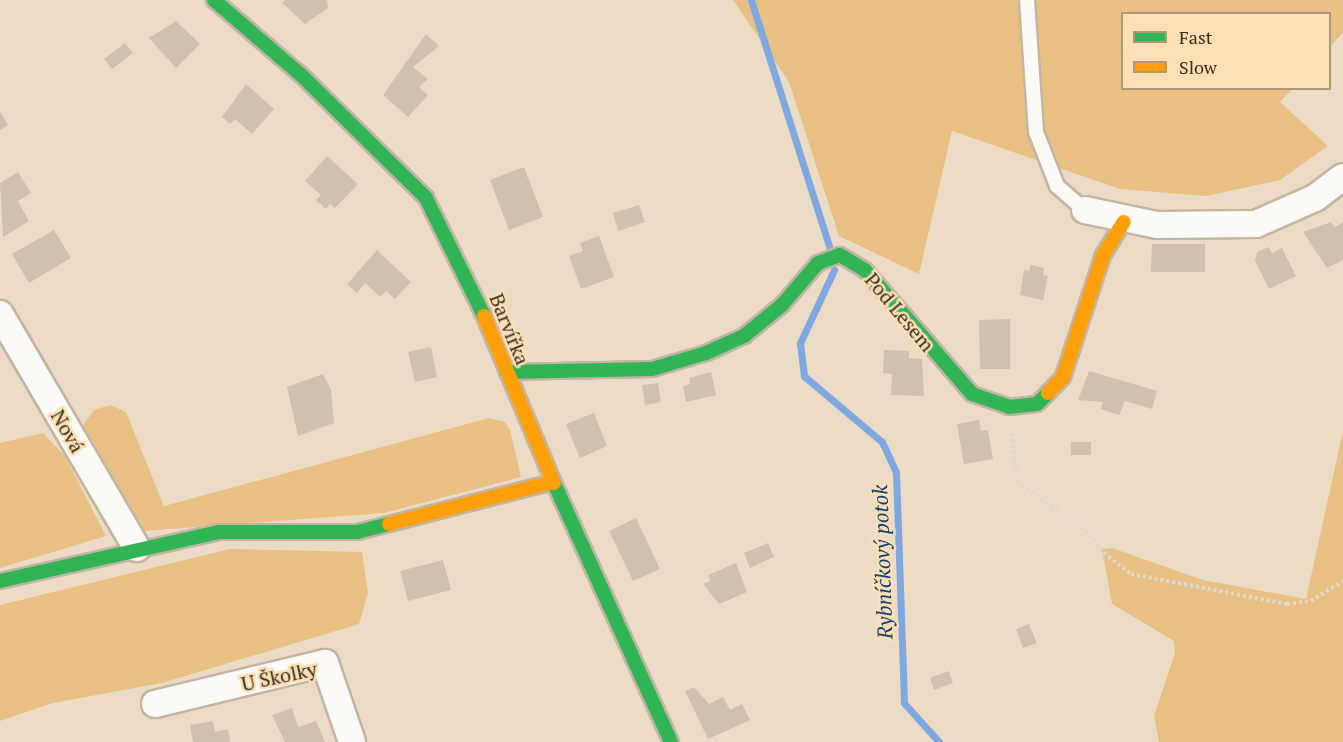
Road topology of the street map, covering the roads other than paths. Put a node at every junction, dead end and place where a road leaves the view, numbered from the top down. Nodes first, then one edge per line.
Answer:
1 (214, 0) edge
2 (1027, 0) edge
3 (1343, 177) edge
4 (1085, 210) joint
5 (1124, 222) junction
6 (0, 314) edge
7 (507, 372) junction
8 (553, 482) junction
9 (137, 548) junction
10 (0, 581) edge
11 (155, 704) dead end
12 (352, 742) edge
13 (671, 742) edge

1 - 7 street, Barvířka
2 - 4 lane
3 - 5 street
4 - 5 street
5 - 7 street, Pod Lesem
6 - 9 street, Nová
7 - 8 street, Barvířka
8 - 9 street
8 - 13 street, Barvířka
9 - 10 street
11 - 12 street, U Školky

